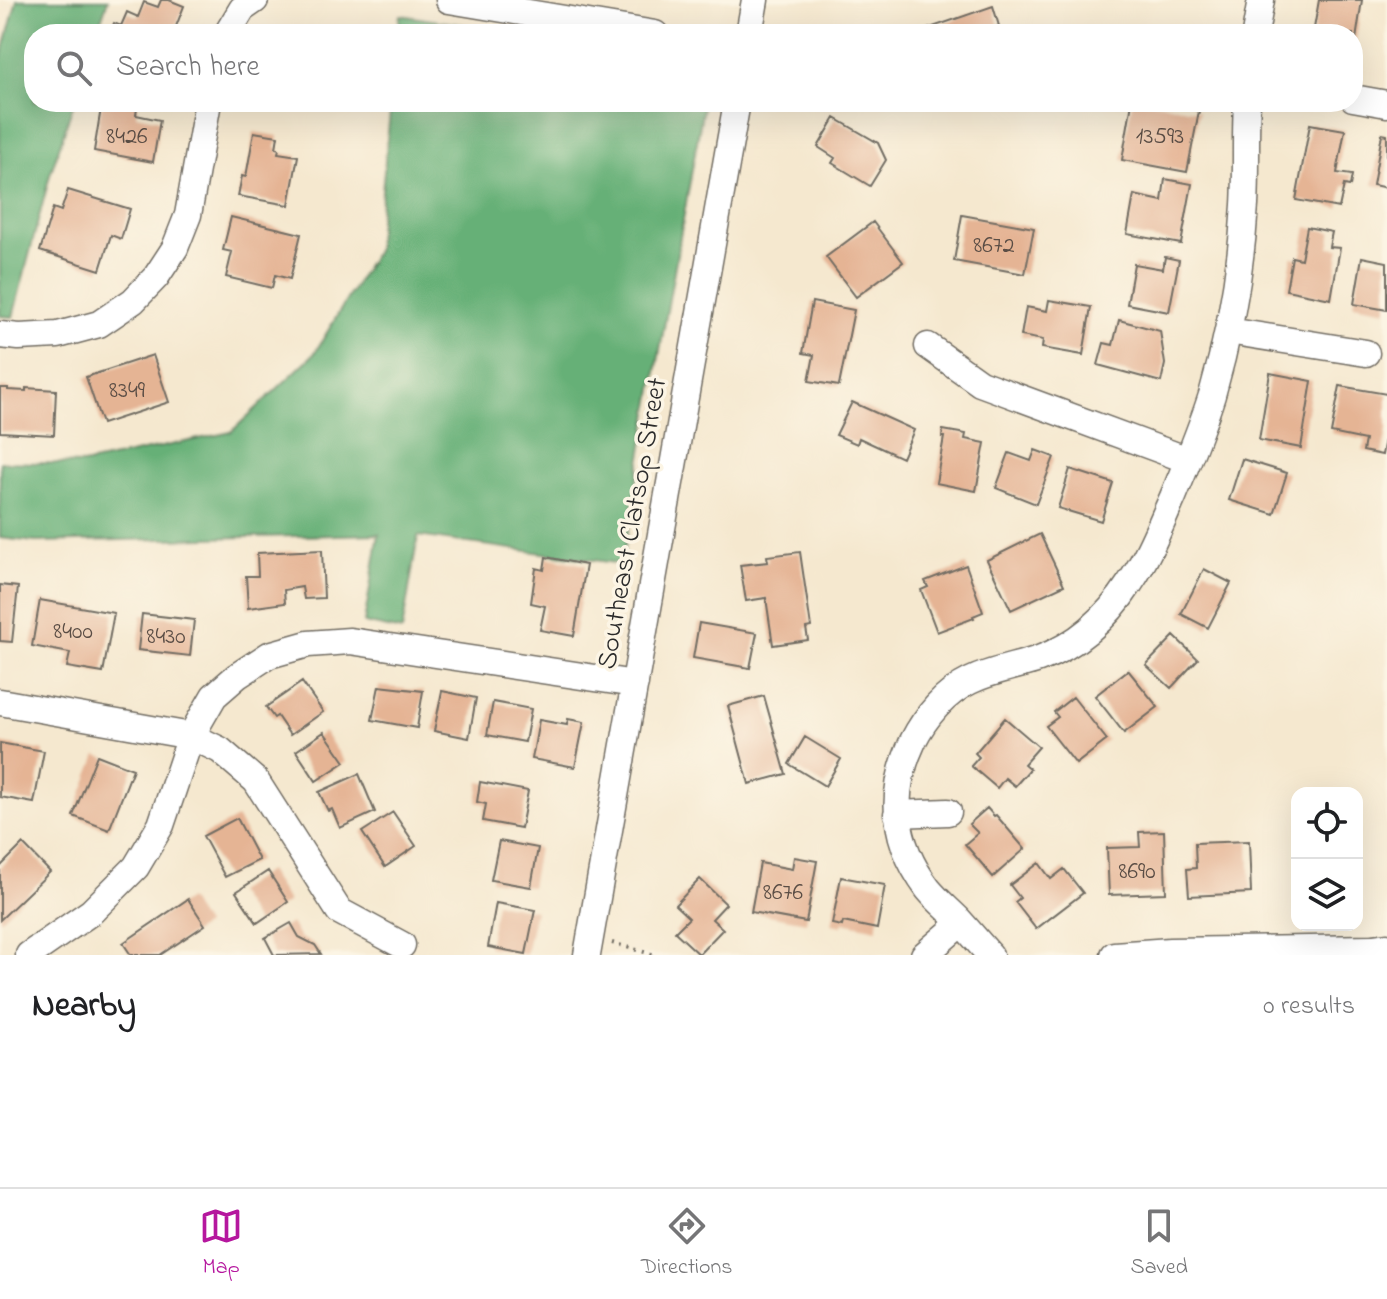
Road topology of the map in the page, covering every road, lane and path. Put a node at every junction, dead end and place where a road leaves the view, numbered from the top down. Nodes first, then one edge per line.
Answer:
1 (255, 0) edge
2 (449, 0) edge
3 (755, 0) edge
4 (1261, 0) edge
5 (558, 9) edge
6 (233, 24) edge
7 (616, 24) edge
8 (751, 24) edge
9 (1257, 24) edge
10 (1363, 100) edge
11 (1387, 104) edge
12 (206, 112) edge
13 (735, 112) edge
14 (1247, 112) edge
15 (1228, 331) junction
16 (0, 335) edge
17 (928, 346) dead end
18 (1366, 353) dead end
19 (1188, 460) junction
20 (635, 684) junction
21 (0, 702) edge
22 (191, 736) junction
23 (948, 812) dead end
24 (897, 814) junction
25 (961, 923) junction
26 (618, 944) dead end
27 (402, 945) dead end
28 (1387, 946) edge
29 (29, 955) edge
30 (587, 955) edge
31 (655, 955) edge
32 (924, 955) edge
33 (990, 955) edge
34 (1114, 955) edge

1 - 6 street
2 - 5 street
3 - 8 street
4 - 9 street
5 - 7 street
10 - 11 street
12 - 16 street
13 - 20 street, Southeast Clatsop Street
14 - 15 street
15 - 18 street
15 - 19 street
17 - 19 street
19 - 24 street
20 - 22 street
20 - 30 street, Southeast Clatsop Street
21 - 22 street
22 - 27 street
22 - 29 street
23 - 24 street
24 - 25 street
25 - 32 street
25 - 33 street
26 - 31 path
28 - 34 street

